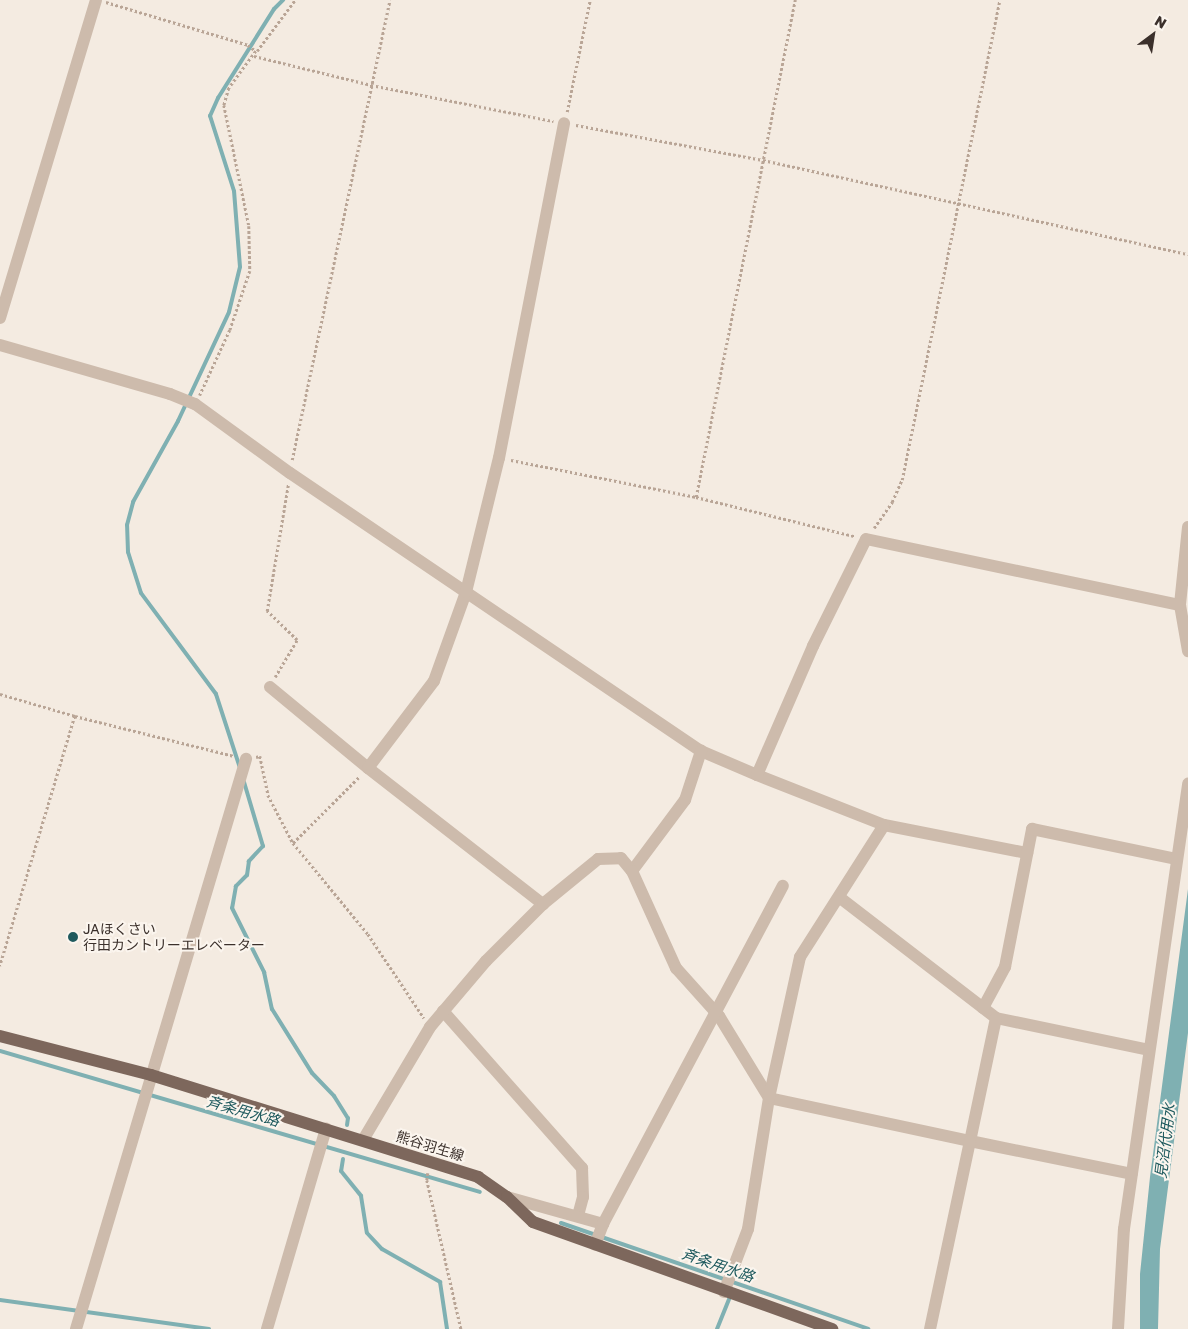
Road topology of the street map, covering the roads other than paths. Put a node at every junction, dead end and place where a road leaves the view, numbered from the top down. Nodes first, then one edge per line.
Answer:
1 (98, 0) edge
2 (564, 123) road end
3 (0, 318) edge
4 (0, 345) edge
5 (1188, 528) edge
6 (466, 592) junction
7 (1180, 605) junction
8 (1188, 651) edge
9 (270, 687) road end
10 (701, 752) junction
11 (368, 768) junction
12 (243, 769) road end
13 (757, 775) junction
14 (1188, 784) edge
15 (884, 824) junction
16 (1027, 853) junction
17 (1177, 860) junction
18 (632, 870) junction
19 (783, 886) dead end
20 (839, 898) junction
21 (544, 904) junction
22 (983, 1008) junction
23 (443, 1011) junction
24 (717, 1013) junction
25 (996, 1018) junction
26 (0, 1036) edge
27 (1149, 1050) junction
28 (151, 1078) junction
29 (769, 1098) junction
30 (325, 1130) junction
31 (363, 1140) junction
32 (970, 1141) junction
33 (1132, 1174) junction
34 (507, 1197) junction
35 (578, 1216) junction
36 (603, 1225) junction
37 (595, 1243) junction
38 (724, 1290) junction
39 (77, 1324) edge
40 (828, 1328) edge
41 (267, 1329) edge
42 (930, 1329) edge
43 (1118, 1329) edge

1 - 3 street
2 - 6 street
4 - 6 street
5 - 7 street
6 - 10 street
6 - 11 street
7 - 8 street
7 - 13 street
9 - 11 street
10 - 13 street
10 - 18 street
11 - 21 street
12 - 28 street
13 - 15 street
14 - 17 street
15 - 16 street
15 - 20 street
16 - 17 street
16 - 22 street
17 - 27 street
18 - 21 street
18 - 24 street
19 - 24 street
20 - 22 street
20 - 29 street
21 - 23 street
22 - 25 street
23 - 31 street
23 - 35 street
24 - 29 street
24 - 36 street
25 - 27 street
25 - 32 street
26 - 28 main road, 熊谷羽生線
27 - 33 street
28 - 30 main road, 熊谷羽生線
28 - 39 street
29 - 32 street
29 - 38 street
30 - 31 main road, 熊谷羽生線
30 - 41 street
31 - 34 main road, 熊谷羽生線
32 - 33 street
32 - 42 street
33 - 43 street
34 - 35 street
34 - 37 main road, 熊谷羽生線
35 - 36 street
36 - 37 street
37 - 38 main road, 熊谷羽生線
38 - 40 main road, 熊谷羽生線

